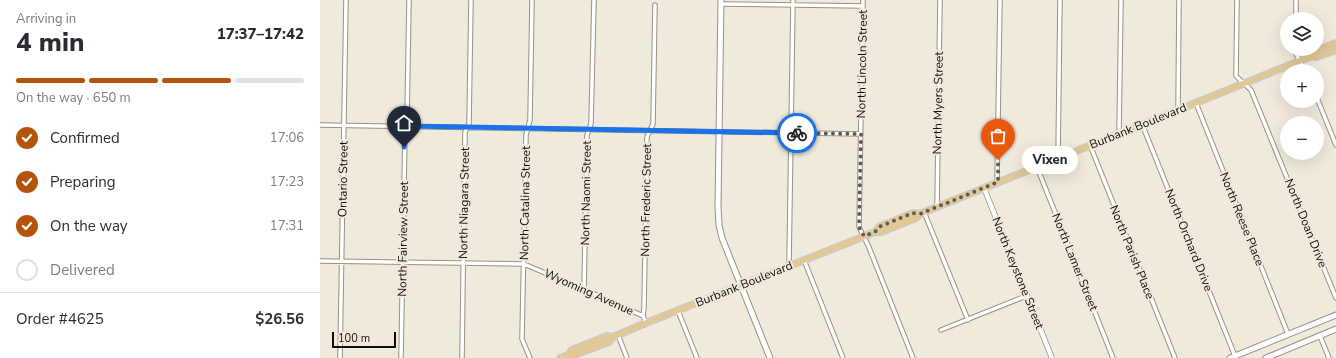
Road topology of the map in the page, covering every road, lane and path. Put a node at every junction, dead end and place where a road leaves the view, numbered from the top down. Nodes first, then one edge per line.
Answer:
1 (346, 0) edge
2 (409, 0) edge
3 (471, 0) edge
4 (532, 0) edge
5 (594, 0) edge
6 (863, 0) edge
7 (940, 0) edge
8 (1000, 0) edge
9 (1060, 0) edge
10 (1121, 0) edge
11 (1179, 0) edge
12 (1237, 0) edge
13 (1296, 0) edge
14 (721, 2) edge
15 (793, 2) edge
16 (655, 4) dead end
17 (863, 6) junction
18 (1296, 12) edge
19 (1336, 43) edge
20 (1324, 48) edge
21 (1336, 50) edge
22 (1324, 54) edge
23 (1297, 56) edge
24 (1312, 56) joint
25 (1319, 56) edge
26 (1300, 61) junction
27 (1302, 64) edge
28 (1244, 84) junction
29 (1196, 103) junction
30 (1321, 108) edge
31 (1178, 110) junction
32 (1142, 124) junction
33 (320, 125) edge
34 (344, 125) junction
35 (406, 126) junction
36 (467, 128) junction
37 (528, 128) junction
38 (589, 130) junction
39 (650, 130) junction
40 (718, 132) junction
41 (791, 133) junction
42 (1119, 133) junction
43 (861, 134) junction
44 (1090, 145) junction
45 (1336, 145) edge
46 (1058, 158) junction
47 (1037, 167) junction
48 (998, 182) junction
49 (984, 188) junction
50 (937, 207) junction
51 (922, 213) junction
52 (864, 236) junction
53 (804, 260) junction
54 (320, 261) edge
55 (342, 261) junction
56 (402, 262) junction
57 (463, 263) junction
58 (524, 264) junction
59 (789, 266) junction
60 (741, 285) junction
61 (584, 290) junction
62 (1026, 296) junction
63 (1336, 298) edge
64 (678, 311) junction
65 (1336, 315) edge
66 (643, 316) junction
67 (968, 320) junction
68 (646, 323) junction
69 (1336, 329) edge
70 (941, 330) dead end
71 (1288, 334) junction
72 (616, 336) junction
73 (1320, 336) junction
74 (1233, 357) edge
75 (340, 358) edge
76 (401, 358) edge
77 (462, 358) edge
78 (530, 358) edge
79 (560, 358) edge
80 (627, 358) edge
81 (697, 358) edge
82 (770, 358) edge
83 (843, 358) edge
84 (913, 358) edge
85 (1052, 358) edge
86 (1113, 358) edge
87 (1175, 358) edge
88 (1266, 358) edge
89 (1329, 358) edge

1 - 34 street, Ontario Street
2 - 35 street, North Fairview Street
3 - 36 street, North Niagara Street
4 - 37 street, North Catalina Street
5 - 38 street, North Naomi Street
6 - 17 street, North Lincoln Street
7 - 50 street, North Myers Street
8 - 48 street
9 - 46 street
10 - 42 street
11 - 31 street
12 - 28 street
13 - 18 street
14 - 15 street
14 - 40 main road
15 - 17 street
15 - 41 street
16 - 39 street, North Frederic Street
17 - 43 street, North Lincoln Street
19 - 20 main road, Burbank Boulevard
21 - 22 main road, Burbank Boulevard
23 - 26 street
24 - 25 main road, Burbank Boulevard
24 - 26 main road, Burbank Boulevard
26 - 27 street
26 - 28 main road, Burbank Boulevard
28 - 29 main road, Burbank Boulevard
28 - 63 street, North Doan Drive
29 - 31 main road, Burbank Boulevard
29 - 71 street, North Reese Place
30 - 45 street
31 - 32 main road, Burbank Boulevard
32 - 42 main road, Burbank Boulevard
32 - 74 street, North Orchard Drive
33 - 34 street
34 - 35 street
34 - 55 street, Ontario Street
35 - 36 street
35 - 56 street, North Fairview Street
36 - 37 street
36 - 57 street, North Niagara Street
37 - 38 street
37 - 58 street, North Catalina Street
38 - 39 street
38 - 61 street, North Naomi Street
39 - 40 street
39 - 66 street, North Frederic Street
40 - 41 street
40 - 60 main road
41 - 43 street
41 - 59 street
42 - 44 main road, Burbank Boulevard
43 - 52 street, North Lincoln Street
44 - 46 main road, Burbank Boulevard
44 - 87 street, North Parish Place
46 - 47 main road, Burbank Boulevard
47 - 48 main road, Burbank Boulevard
47 - 86 street, North Lamer Street
48 - 49 main road, Burbank Boulevard
49 - 50 main road, Burbank Boulevard
49 - 62 street, North Keystone Street
50 - 51 main road, Burbank Boulevard
51 - 52 main road, Burbank Boulevard
51 - 67 street
52 - 53 main road, Burbank Boulevard
52 - 84 street, North Lincoln Street
53 - 59 main road, Burbank Boulevard
53 - 83 street
54 - 55 street, Wyoming Avenue
55 - 56 street, Wyoming Avenue
55 - 75 street, Ontario Street
56 - 57 street, Wyoming Avenue
56 - 76 street, North Fairview Street
57 - 58 street, Wyoming Avenue
57 - 77 street, North Niagara Street
58 - 61 street, Wyoming Avenue
58 - 78 street, North Catalina Street
59 - 60 main road, Burbank Boulevard
60 - 64 main road, Burbank Boulevard
60 - 82 main road
61 - 66 street, Wyoming Avenue
62 - 67 street
62 - 85 street, North Keystone Street
64 - 68 main road, Burbank Boulevard
64 - 81 street
65 - 71 main road
66 - 68 street, North Frederic Street
67 - 70 street
68 - 72 main road, Burbank Boulevard
69 - 73 main road
71 - 74 main road
72 - 79 main road, Burbank Boulevard
72 - 80 street
73 - 88 main road
73 - 89 street

